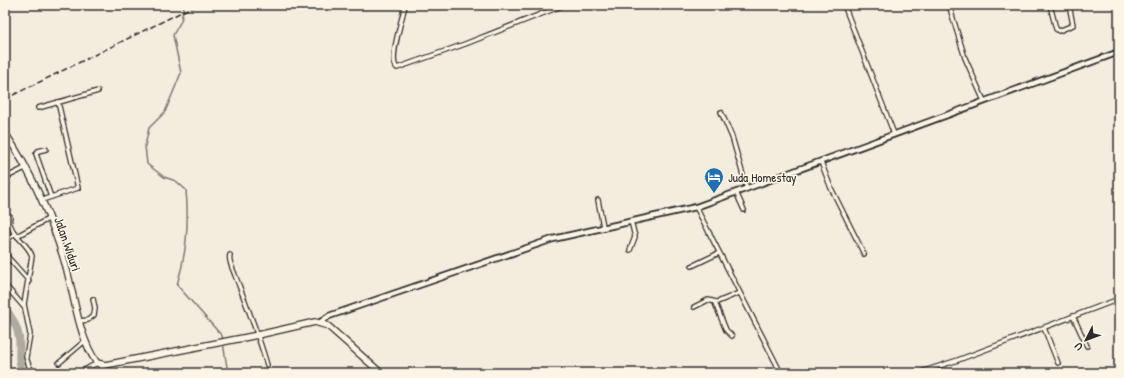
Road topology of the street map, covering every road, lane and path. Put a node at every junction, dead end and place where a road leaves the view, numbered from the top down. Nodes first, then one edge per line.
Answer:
1 (405, 5) edge
2 (562, 5) edge
3 (844, 5) edge
4 (948, 5) edge
5 (1050, 5) edge
6 (1069, 5) edge
7 (1118, 52) edge
8 (1119, 58) edge
9 (98, 91) dead end
10 (984, 101) junction
11 (58, 102) junction
12 (38, 108) dead end
13 (722, 112) dead end
14 (5, 134) edge
15 (894, 134) junction
16 (46, 149) dead end
17 (821, 162) junction
18 (25, 168) junction
19 (5, 178) edge
20 (747, 189) junction
21 (736, 192) junction
22 (51, 197) junction
23 (43, 200) junction
24 (598, 200) dead end
25 (696, 207) junction
26 (744, 210) dead end
27 (10, 216) dead end
28 (48, 219) junction
29 (631, 220) junction
30 (603, 226) junction
31 (16, 235) junction
32 (5, 242) edge
33 (630, 250) dead end
34 (719, 253) junction
35 (5, 254) edge
36 (864, 254) dead end
37 (230, 255) dead end
38 (692, 266) dead end
39 (29, 281) junction
40 (5, 285) edge
41 (740, 292) junction
42 (1119, 299) edge
43 (93, 300) dead end
44 (716, 302) junction
45 (694, 307) dead end
46 (25, 308) junction
47 (1073, 316) junction
48 (82, 321) junction
49 (319, 323) junction
50 (1044, 328) junction
51 (258, 335) junction
52 (732, 336) dead end
53 (86, 342) junction
54 (1087, 346) dead end
55 (59, 363) dead end
56 (99, 363) junction
57 (1058, 363) dead end
58 (267, 365) dead end
59 (34, 373) edge
60 (79, 373) edge
61 (104, 373) edge
62 (381, 373) edge
63 (781, 373) edge
64 (918, 373) edge

1 - 2 street
3 - 15 street
4 - 10 street
5 - 6 street
7 - 8 street
7 - 10 street
9 - 11 street
10 - 15 street
11 - 12 street
11 - 22 street
13 - 20 street
14 - 18 main road, Jalan Widuri
15 - 17 street
16 - 22 street
17 - 20 street
17 - 36 street
18 - 19 street
18 - 23 main road, Jalan Widuri
20 - 21 street
21 - 25 street
21 - 26 street
22 - 23 street
23 - 28 main road, Jalan Widuri
24 - 30 street
25 - 29 street
25 - 34 street
27 - 31 street
28 - 31 street
28 - 48 main road, Jalan Widuri
29 - 30 street
29 - 33 street
30 - 49 street
31 - 32 street
31 - 39 street
34 - 38 street
34 - 41 street
35 - 39 street
37 - 51 street
39 - 46 street
40 - 46 street
41 - 44 street
41 - 63 street
42 - 47 street
43 - 48 street
44 - 45 street
44 - 52 street
46 - 59 street
47 - 50 street
47 - 54 street
48 - 53 main road, Jalan Widuri
49 - 51 main road
49 - 62 main road
50 - 57 street
50 - 64 street
51 - 56 main road
51 - 58 street
53 - 55 street
53 - 56 main road, Jalan Widuri
56 - 60 street
56 - 61 street

